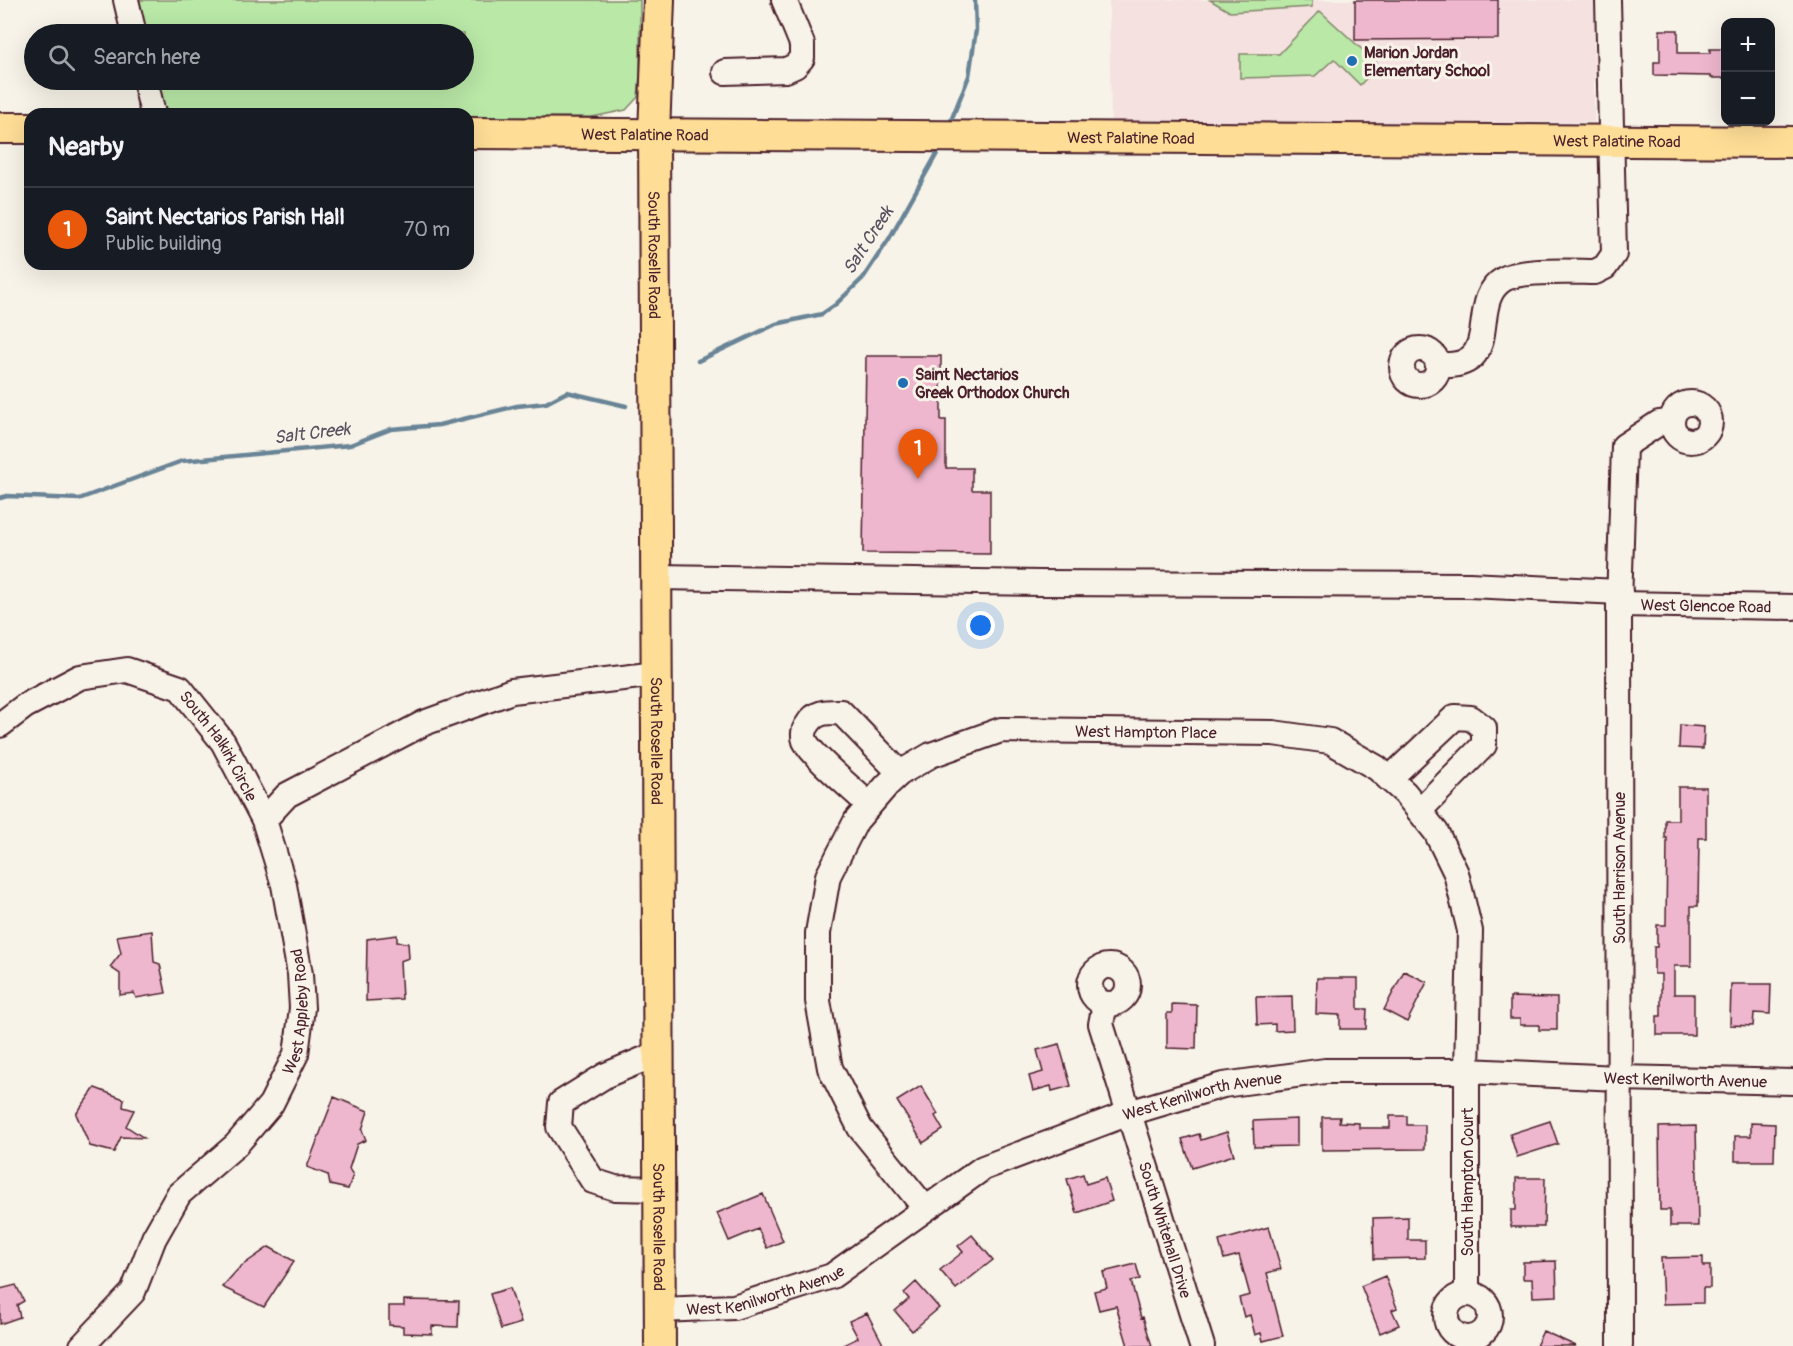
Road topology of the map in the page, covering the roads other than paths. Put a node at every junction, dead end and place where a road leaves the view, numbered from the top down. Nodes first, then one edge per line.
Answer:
1 (126, 0) edge
2 (659, 0) edge
3 (784, 0) edge
4 (1608, 0) edge
5 (132, 24) edge
6 (725, 72) dead end
7 (147, 90) edge
8 (151, 108) edge
9 (0, 128) edge
10 (24, 129) edge
11 (474, 133) edge
12 (654, 134) junction
13 (1612, 142) junction
14 (1793, 142) edge
15 (1438, 365) dead end
16 (1672, 422) dead end
17 (656, 577) junction
18 (1619, 598) junction
19 (1793, 607) edge
20 (657, 674) junction
21 (0, 725) edge
22 (900, 773) junction
23 (1389, 779) junction
24 (869, 806) junction
25 (1419, 811) junction
26 (264, 820) junction
27 (1105, 1004) dead end
28 (659, 1053) junction
29 (1467, 1071) junction
30 (1618, 1078) junction
31 (1793, 1082) edge
32 (1129, 1113) junction
33 (660, 1189) junction
34 (925, 1208) junction
35 (1467, 1294) dead end
36 (660, 1310) junction
37 (82, 1346) edge
38 (660, 1346) edge
39 (1202, 1346) edge
40 (1620, 1346) edge

1 - 5 street
2 - 12 main road, South Roselle Road
3 - 6 street
4 - 13 street
7 - 8 street
9 - 10 main road
11 - 12 main road, West Palatine Road
12 - 13 main road, West Palatine Road
12 - 17 main road, South Roselle Road
13 - 14 main road, West Palatine Road
13 - 15 street
16 - 18 street, South Harrison Avenue
17 - 18 street, West Glencoe Road
17 - 20 main road, South Roselle Road
18 - 19 street, West Glencoe Road
18 - 30 street, South Harrison Avenue
20 - 26 street
20 - 28 main road, South Roselle Road
21 - 26 street, South Halkirk Circle
22 - 23 street, West Hampton Place
22 - 24 street, West Hampton Place
22 - 24 street
23 - 25 street, West Hampton Place
23 - 25 street
24 - 34 street, West Hampton Place
25 - 29 street, West Hampton Place
26 - 37 street, West Appleby Road
27 - 32 street, South Whitehall Drive
28 - 33 main road, South Roselle Road
28 - 33 street
29 - 30 street, West Kenilworth Avenue
29 - 32 street, West Kenilworth Avenue
29 - 35 street, South Hampton Court
30 - 31 street, West Kenilworth Avenue
30 - 40 street, South Harrison Avenue
32 - 34 street, West Kenilworth Avenue
32 - 39 street, South Whitehall Drive
33 - 36 main road, South Roselle Road
34 - 36 street, West Kenilworth Avenue
36 - 38 main road, South Roselle Road

